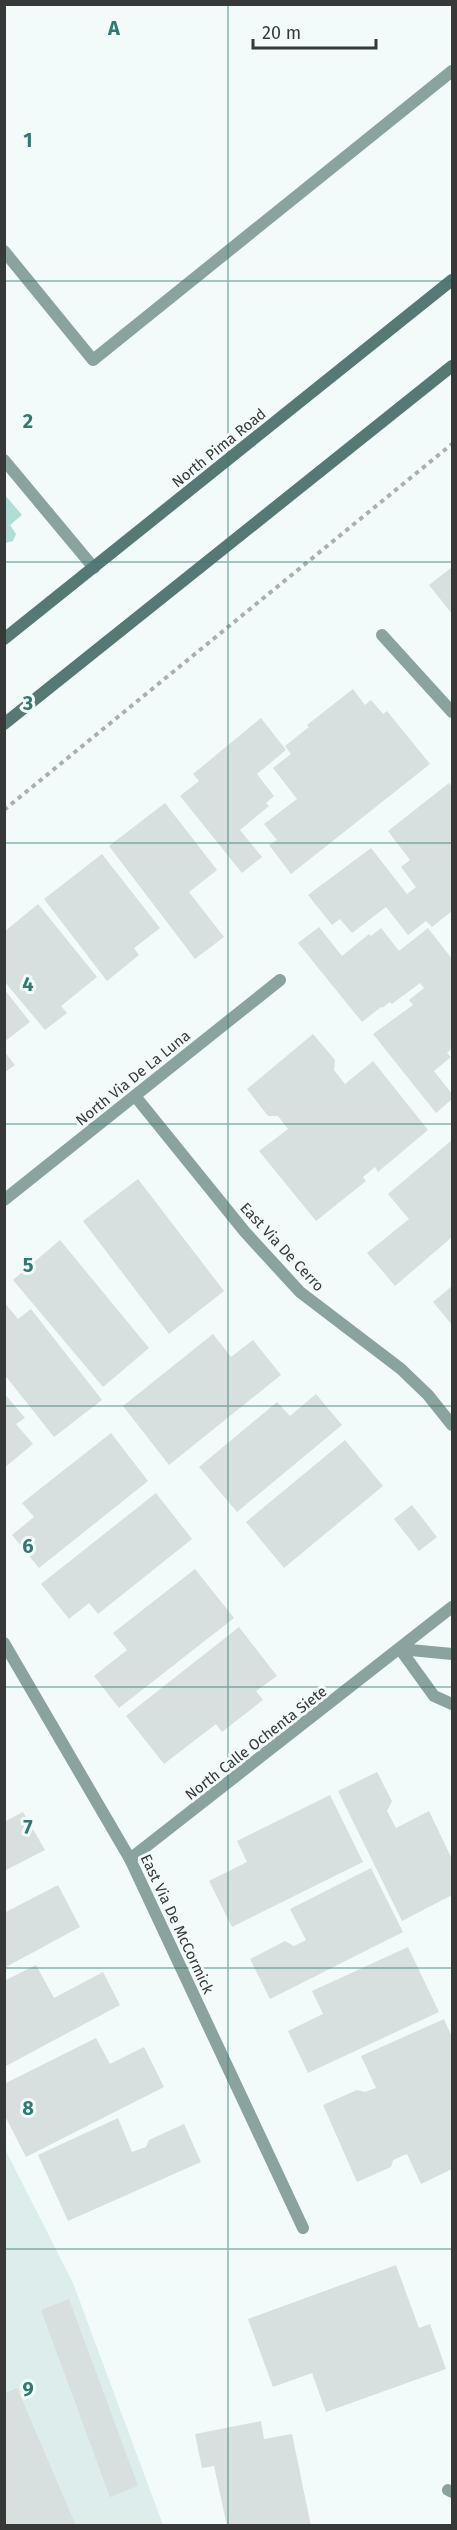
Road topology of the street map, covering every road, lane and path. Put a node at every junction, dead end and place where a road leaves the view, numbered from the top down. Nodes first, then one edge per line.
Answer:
1 (453, 71) edge
2 (4, 251) edge
3 (453, 280) edge
4 (453, 366) edge
5 (453, 444) edge
6 (4, 460) edge
7 (94, 568) junction
8 (382, 635) dead end
9 (4, 639) edge
10 (453, 712) edge
11 (4, 724) edge
12 (4, 810) edge
13 (280, 980) dead end
14 (135, 1096) junction
15 (4, 1200) edge
16 (453, 1425) edge
17 (453, 1607) edge
18 (4, 1643) edge
19 (400, 1649) junction
20 (453, 1654) edge
21 (453, 1704) edge
22 (130, 1859) junction
23 (303, 2228) dead end

1 - 2 street
3 - 7 main road, North Pima Road
4 - 11 main road
5 - 12 path
6 - 7 street
7 - 9 main road, North Pima Road
8 - 10 street
13 - 14 street, North Via De La Luna
14 - 15 street, North Via De La Luna
14 - 16 street, East Via De Cerro
17 - 19 street
18 - 22 street, East Via De McCormick
19 - 20 street
19 - 21 street
19 - 22 street, North Calle Ochenta Siete
22 - 23 street, East Via De McCormick

